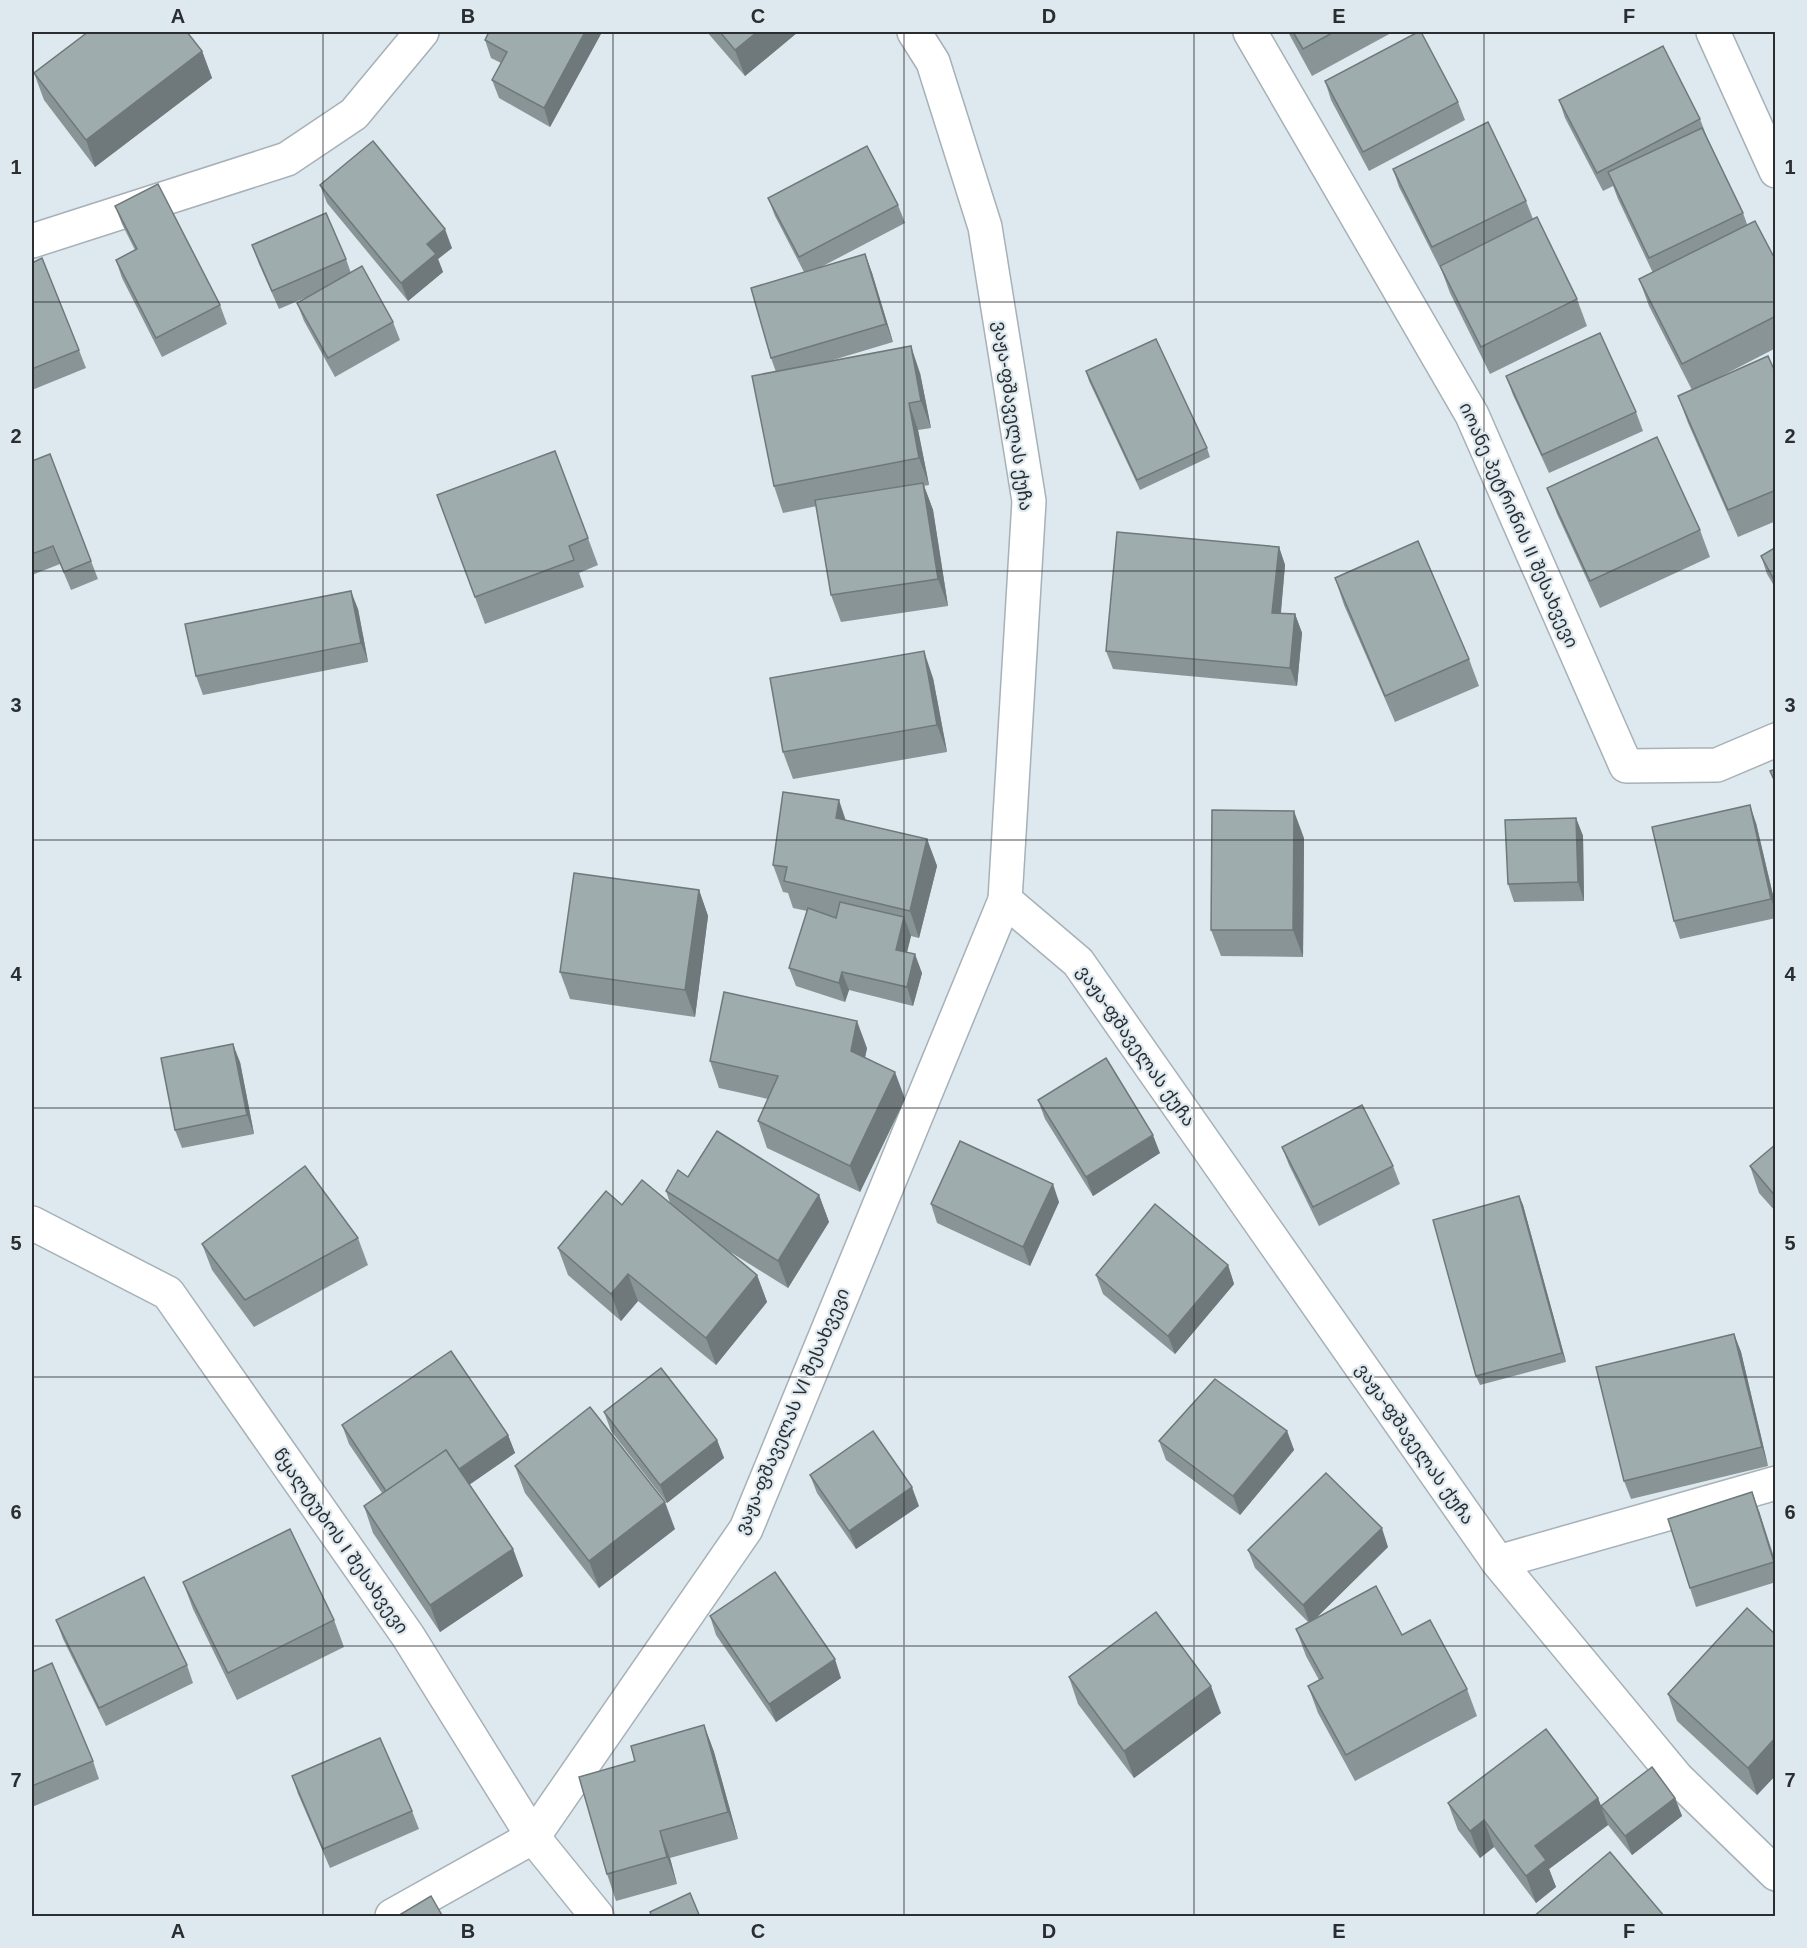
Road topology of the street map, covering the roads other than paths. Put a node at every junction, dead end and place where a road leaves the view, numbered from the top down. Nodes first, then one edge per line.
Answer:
1 (422, 32) edge
2 (914, 32) edge
3 (1250, 32) edge
4 (1713, 32) edge
5 (1776, 171) edge
6 (32, 241) edge
7 (1776, 740) edge
8 (1005, 900) junction
9 (32, 1223) edge
10 (1776, 1483) edge
11 (1498, 1562) junction
12 (533, 1837) junction
13 (1776, 1874) edge
14 (392, 1917) edge
15 (597, 1917) edge

1 - 6 street
2 - 8 street, ვაჟა-ფშაველას ქუჩა
3 - 7 street, იოანე პეტრიწის II შესახვევი
4 - 5 street
8 - 11 street, ვაჟა-ფშაველას ქუჩა
8 - 12 street, ვაჟა-ფშაველას VI შესახვევი
9 - 12 street, წყალტუბოს I შესახვევი
10 - 11 street
11 - 13 street, ვაჟა-ფშაველას ქუჩა
12 - 14 street, ვაჟა-ფშაველას VI შესახვევი
12 - 15 street, წყალტუბოს I შესახვევი

